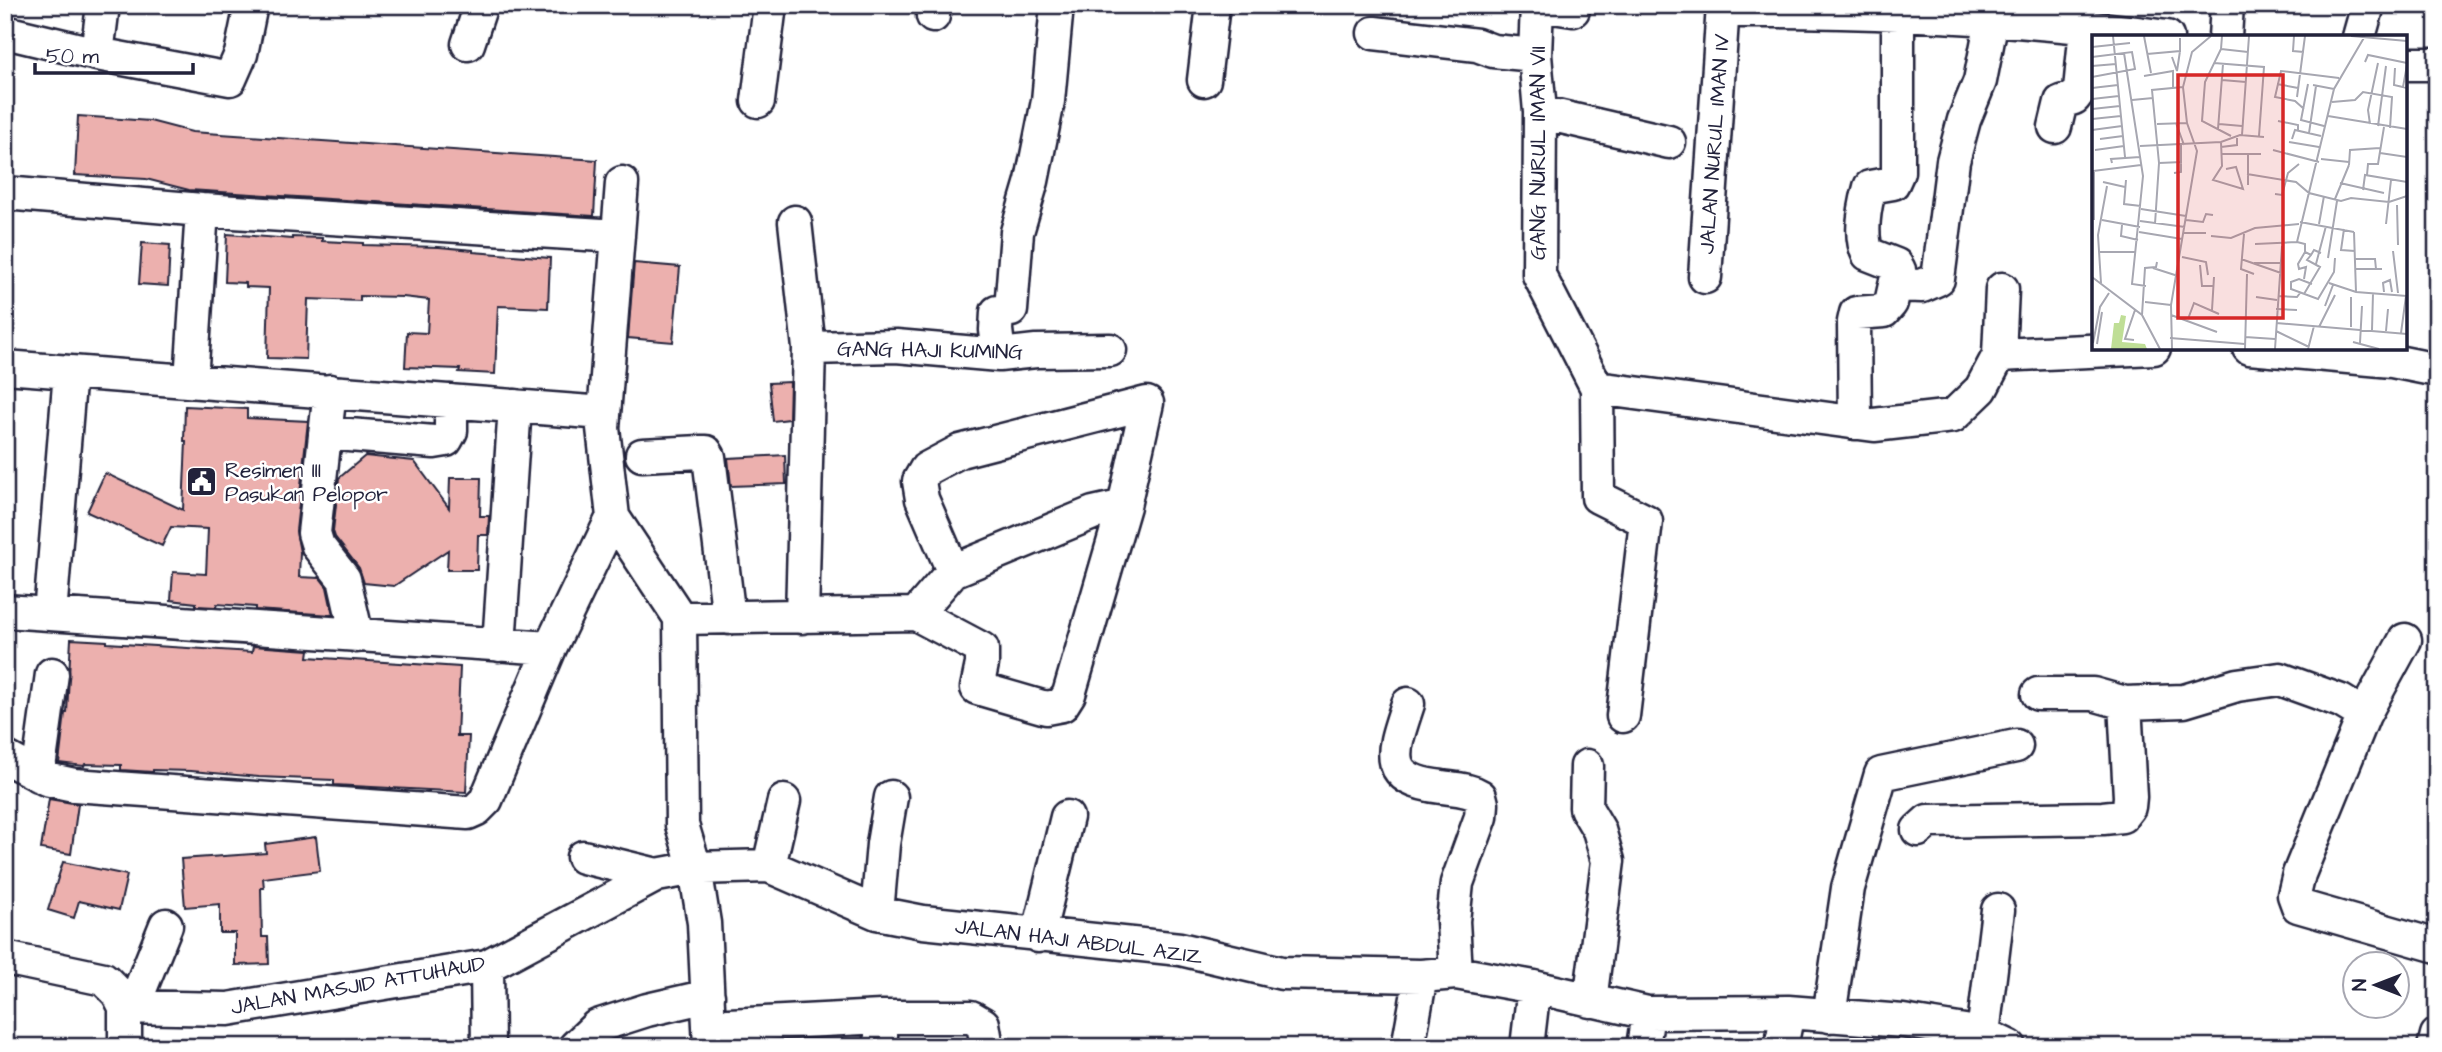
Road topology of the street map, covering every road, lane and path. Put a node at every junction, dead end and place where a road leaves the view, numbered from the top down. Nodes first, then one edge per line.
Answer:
1 (103, 5) edge
2 (251, 5) edge
3 (481, 5) edge
4 (770, 5) edge
5 (1213, 5) edge
6 (1538, 5) edge
7 (1573, 5) edge
8 (2227, 5) edge
9 (2368, 5) edge
10 (1049, 8) edge
11 (1723, 8) edge
12 (1956, 11) edge
13 (1898, 13) junction
14 (2000, 15) edge
15 (2086, 27) junction
16 (5, 32) edge
17 (1374, 33) dead end
18 (2151, 35) edge
19 (2225, 35) edge
20 (2360, 35) edge
21 (468, 44) dead end
22 (97, 54) junction
23 (1535, 55) junction
24 (2407, 64) edge
25 (2437, 64) edge
26 (1204, 80) dead end
27 (758, 102) dead end
28 (1539, 112) junction
29 (2055, 127) dead end
30 (1669, 142) dead end
31 (622, 183) dead end
32 (5, 193) edge
33 (202, 210) junction
34 (795, 222) dead end
35 (618, 236) junction
36 (1705, 276) dead end
37 (1895, 285) junction
38 (2002, 289) dead end
39 (809, 348) junction
40 (1110, 350) dead end
41 (2110, 350) edge
42 (2271, 350) edge
43 (999, 355) junction
44 (1999, 355) junction
45 (5, 367) edge
46 (2437, 370) edge
47 (70, 372) junction
48 (191, 381) junction
49 (1597, 388) junction
50 (330, 391) junction
51 (451, 401) junction
52 (515, 406) junction
53 (604, 413) junction
54 (1855, 423) junction
55 (325, 433) junction
56 (642, 456) dead end
57 (1124, 506) junction
58 (613, 517) junction
59 (953, 571) junction
60 (5, 611) edge
61 (51, 614) junction
62 (916, 614) junction
63 (802, 617) junction
64 (680, 618) junction
65 (729, 618) junction
66 (357, 636) junction
67 (2405, 640) dead end
68 (499, 645) junction
69 (550, 648) junction
70 (52, 674) dead end
71 (2038, 694) dead end
72 (1408, 704) dead end
73 (2125, 704) junction
74 (2364, 715) junction
75 (1623, 716) dead end
76 (2016, 746) dead end
77 (5, 757) edge
78 (1587, 766) dead end
79 (38, 775) junction
80 (891, 797) dead end
81 (784, 801) dead end
82 (1067, 817) dead end
83 (1918, 830) dead end
84 (583, 856) dead end
85 (769, 866) junction
86 (695, 868) junction
87 (657, 875) junction
88 (1998, 911) dead end
89 (877, 913) junction
90 (166, 925) dead end
91 (1038, 936) junction
92 (2437, 946) edge
93 (5, 958) edge
94 (487, 966) junction
95 (1456, 974) junction
96 (1421, 976) junction
97 (1534, 987) junction
98 (1590, 1001) junction
99 (129, 1007) junction
100 (1788, 1012) junction
101 (1648, 1013) junction
102 (1829, 1016) junction
103 (709, 1023) edge
104 (881, 1032) edge
105 (1894, 1034) edge
106 (2437, 1035) edge
107 (1996, 1041) edge
108 (125, 1047) edge
109 (488, 1047) edge
110 (575, 1047) edge
111 (987, 1047) edge
112 (1408, 1047) edge
113 (1527, 1047) edge
114 (1643, 1047) edge
115 (1781, 1047) edge
116 (2434, 1047) edge

1 - 22 street
2 - 22 street
3 - 21 street
4 - 27 street
5 - 26 street
6 - 7 street
6 - 23 street, GANG NURUL IMAN VII
8 - 19 street
9 - 20 street
10 - 43 street
11 - 13 street
11 - 36 street, JALAN NURUL IMAN IV
12 - 13 street
12 - 14 street
13 - 37 street
14 - 15 street
14 - 37 street
15 - 18 street
15 - 29 street
16 - 22 street
17 - 23 street
23 - 28 street, GANG NURUL IMAN VII
24 - 25 street
28 - 30 street
28 - 49 street, GANG NURUL IMAN VII
31 - 35 street
32 - 33 street
33 - 35 street
33 - 48 street
34 - 39 street
35 - 53 street
37 - 54 street
38 - 44 street
39 - 43 street, GANG HAJI KUMING
39 - 63 street, GANG HAJI KUMING
40 - 43 street, GANG HAJI KUMING
41 - 44 street
42 - 46 street
44 - 54 street
45 - 47 street
47 - 48 street
47 - 61 street
48 - 50 street
49 - 54 street
49 - 75 street, GANG NURUL IMAN VII
50 - 51 street
50 - 55 street
51 - 52 street
51 - 55 street
52 - 53 street
52 - 68 street
53 - 58 street
55 - 66 street
56 - 65 street
57 - 59 street
57 - 59 street
57 - 62 street
58 - 64 street
58 - 69 street
59 - 62 street
60 - 61 street
61 - 66 street
62 - 63 street
63 - 65 street
64 - 65 street
64 - 86 street
66 - 68 street
67 - 74 street
68 - 69 street
69 - 79 street
70 - 79 street
71 - 73 street
72 - 95 street
73 - 74 street
73 - 83 street
74 - 92 street
76 - 102 street
77 - 79 street
78 - 98 street
80 - 89 street
81 - 85 street
82 - 91 street
84 - 87 street
85 - 86 street, JALAN HAJI ABDUL AZIZ
85 - 89 street, JALAN HAJI ABDUL AZIZ
86 - 87 street, JALAN MASJID ATTUHAUD
86 - 103 street
87 - 94 street, JALAN MASJID ATTUHAUD
88 - 107 street
89 - 91 street, JALAN HAJI ABDUL AZIZ
90 - 99 street
91 - 96 street, JALAN HAJI ABDUL AZIZ
93 - 99 street
94 - 99 street, JALAN MASJID ATTUHAUD
94 - 109 street
95 - 96 street, JALAN HAJI ABDUL AZIZ
95 - 97 street, JALAN HAJI ABDUL AZIZ
96 - 112 street
97 - 98 street, JALAN HAJI ABDUL AZIZ
97 - 113 street
98 - 101 street, JALAN HAJI ABDUL AZIZ
99 - 108 street
100 - 101 street, JALAN HAJI ABDUL AZIZ
100 - 102 street, JALAN HAJI ABDUL AZIZ
100 - 115 street
101 - 114 street
102 - 105 street, JALAN HAJI ABDUL AZIZ
103 - 104 street
103 - 110 street
104 - 111 street
105 - 107 street, JALAN HAJI ABDUL AZIZ
106 - 116 street

